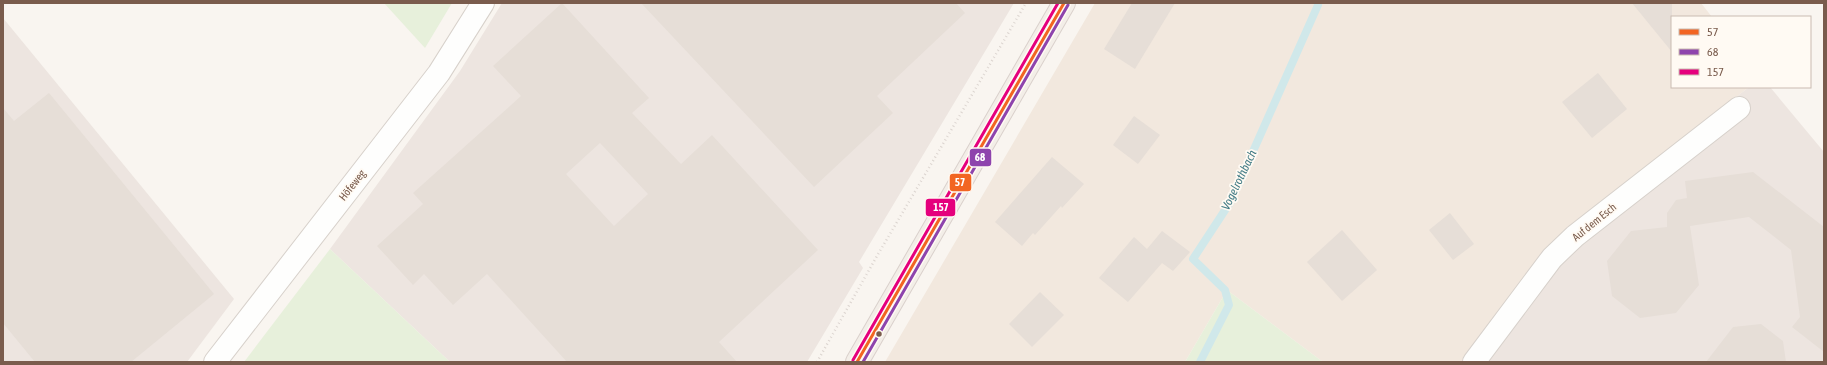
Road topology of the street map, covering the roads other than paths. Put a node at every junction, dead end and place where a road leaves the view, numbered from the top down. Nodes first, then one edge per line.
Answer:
1 (483, 3) edge
2 (1064, 3) edge
3 (1739, 108) dead end
4 (215, 362) edge
5 (857, 362) edge
6 (1474, 362) edge

1 - 4 street, Höfeweg
2 - 5 main road
3 - 6 street, Auf dem Esch

